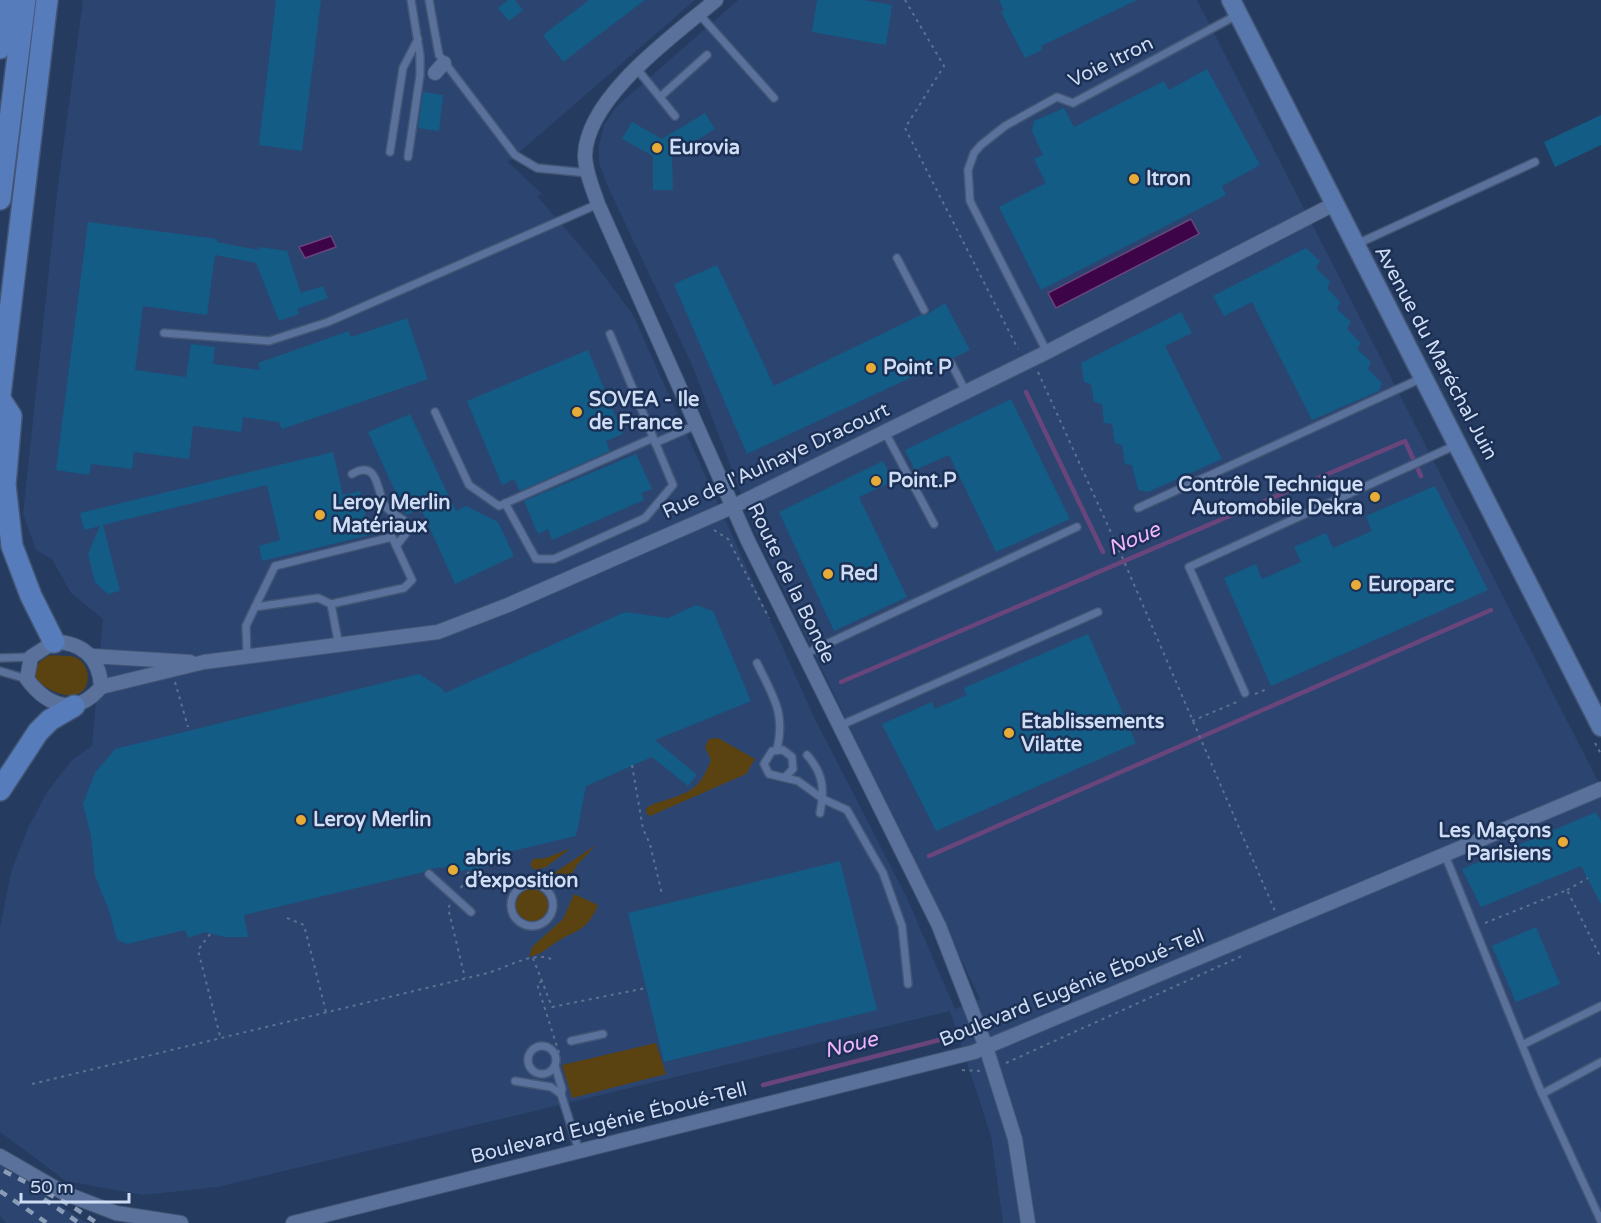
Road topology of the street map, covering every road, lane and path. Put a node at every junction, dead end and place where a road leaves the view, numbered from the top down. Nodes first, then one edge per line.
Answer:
1 (5, 0) edge
2 (25, 0) edge
3 (47, 0) edge
4 (411, 0) edge
5 (429, 0) edge
6 (716, 0) edge
7 (905, 0) edge
8 (1235, 7) edge
9 (699, 14) junction
10 (418, 39) junction
11 (0, 48) edge
12 (707, 56) dead end
13 (440, 68) junction
14 (637, 69) junction
15 (418, 86) junction
16 (660, 98) junction
17 (774, 98) dead end
18 (675, 116) dead end
19 (390, 152) dead end
20 (408, 158) dead end
21 (1535, 162) dead end
22 (588, 173) junction
23 (0, 199) edge
24 (598, 204) junction
25 (1334, 204) junction
26 (1354, 245) junction
27 (897, 258) dead end
28 (924, 310) dead end
29 (164, 333) dead end
30 (610, 334) dead end
31 (1047, 352) junction
32 (1021, 355) dead end
33 (951, 363) dead end
34 (1037, 370) dead end
35 (1423, 378) junction
36 (966, 392) junction
37 (0, 397) edge
38 (435, 412) dead end
39 (696, 425) junction
40 (885, 432) junction
41 (654, 441) junction
42 (1459, 443) junction
43 (352, 474) dead end
44 (505, 503) junction
45 (732, 507) junction
46 (1138, 508) dead end
47 (706, 517) junction
48 (934, 524) dead end
49 (1077, 527) dead end
50 (396, 546) junction
51 (331, 604) junction
52 (255, 607) junction
53 (1098, 612) dead end
54 (772, 624) dead end
55 (54, 642) junction
56 (339, 646) junction
57 (803, 655) junction
58 (92, 656) junction
59 (31, 657) junction
60 (247, 657) junction
61 (0, 658) edge
62 (204, 662) junction
63 (757, 663) dead end
64 (0, 670) edge
65 (173, 676) dead end
66 (27, 679) junction
67 (101, 687) junction
68 (1267, 689) dead end
69 (1245, 693) dead end
70 (74, 706) junction
71 (1192, 721) junction
72 (839, 726) junction
73 (188, 727) dead end
74 (1601, 727) edge
75 (777, 749) junction
76 (807, 755) dead end
77 (632, 765) dead end
78 (785, 777) junction
79 (1601, 789) edge
80 (0, 790) edge
81 (823, 799) junction
82 (820, 813) dead end
83 (1445, 855) junction
84 (469, 871) dead end
85 (429, 874) dead end
86 (1588, 878) dead end
87 (521, 887) joint
88 (1567, 890) junction
89 (662, 894) dead end
90 (455, 897) junction
91 (471, 912) dead end
92 (287, 918) dead end
93 (1281, 924) junction
94 (1474, 928) junction
95 (210, 934) dead end
96 (533, 958) junction
97 (1601, 958) edge
98 (551, 959) dead end
99 (465, 979) junction
100 (542, 981) junction
101 (908, 984) dead end
102 (646, 988) dead end
103 (1601, 1006) edge
104 (326, 1012) junction
105 (603, 1034) dead end
106 (220, 1036) junction
107 (571, 1041) dead end
108 (1522, 1045) junction
109 (980, 1050) junction
110 (561, 1059) dead end
111 (1601, 1062) edge
112 (555, 1066) junction
113 (981, 1071) dead end
114 (514, 1081) dead end
115 (32, 1084) dead end
116 (561, 1094) junction
117 (1542, 1094) junction
118 (579, 1151) junction
119 (0, 1156) edge
120 (1601, 1221) edge
121 (182, 1223) edge
122 (293, 1223) edge
123 (1028, 1223) edge

1 - 11 main road
2 - 23 main road
3 - 37 main road
4 - 10 lane
5 - 13 lane
6 - 9 street, Route de la Bonde
7 - 32 path
8 - 25 street, Avenue du Maréchal Juin
8 - 31 lane, Voie Itron
9 - 14 street, Route de la Bonde
9 - 17 lane
10 - 15 lane
10 - 19 lane
12 - 16 lane
13 - 15 lane
13 - 22 lane
14 - 16 lane
14 - 22 street, Route de la Bonde
15 - 20 lane
16 - 18 lane
21 - 26 lane
22 - 24 street, Route de la Bonde
24 - 29 lane
24 - 39 street, Route de la Bonde
25 - 26 street, Avenue du Maréchal Juin
25 - 31 street, Rue de l'Aulnaye Dracourt
26 - 35 street, Avenue du Maréchal Juin
27 - 28 lane
30 - 41 lane
31 - 36 street, Rue de l'Aulnaye Dracourt
33 - 36 lane
34 - 71 path
35 - 42 street, Avenue du Maréchal Juin
35 - 46 lane
36 - 40 street, Rue de l'Aulnaye Dracourt
37 - 55 main road
38 - 44 lane
39 - 41 lane
39 - 45 street, Route de la Bonde
40 - 45 street, Rue de l'Aulnaye Dracourt
40 - 48 lane
41 - 44 lane
41 - 44 lane
42 - 69 lane
42 - 74 street, Avenue du Maréchal Juin
43 - 50 lane
45 - 47 street, Rue de l'Aulnaye Dracourt
45 - 57 street, Route de la Bonde
47 - 54 path
47 - 56 street, Rue de l'Aulnaye Dracourt
49 - 57 lane
50 - 51 lane
50 - 52 lane
51 - 52 lane
51 - 56 lane
52 - 60 lane
53 - 72 lane
55 - 58 street
55 - 59 street
56 - 60 street, Rue de l'Aulnaye Dracourt
57 - 72 street, Route de la Bonde
58 - 62 street, Rue de l'Aulnaye Dracourt
58 - 67 street
59 - 61 lane
59 - 66 street
60 - 62 street, Rue de l'Aulnaye Dracourt
62 - 67 street, Rue de l'Aulnaye Dracourt
63 - 75 lane
64 - 66 lane
65 - 73 path
66 - 70 street
67 - 70 street
68 - 71 path
70 - 80 main road
71 - 93 path
72 - 109 street, Route de la Bonde
75 - 78 lane
75 - 78 lane
76 - 81 lane
77 - 89 path
78 - 81 lane
79 - 83 street, Boulevard Eugénie Éboué-Tell
81 - 82 lane
81 - 101 lane
83 - 93 street, Boulevard Eugénie Éboué-Tell
83 - 94 lane
84 - 90 path
85 - 90 lane
86 - 88 path
87 - 87 lane
88 - 94 path
88 - 97 path
90 - 91 lane
90 - 99 path
92 - 104 path
93 - 109 street, Boulevard Eugénie Éboué-Tell
94 - 108 lane
95 - 106 path
96 - 98 path
96 - 99 path
96 - 100 path
99 - 104 path
100 - 102 path
100 - 110 path
103 - 108 lane
104 - 106 path
105 - 107 lane
106 - 115 path
108 - 117 lane
109 - 113 path
109 - 118 street, Boulevard Eugénie Éboué-Tell
109 - 123 street, Route de la Bonde
111 - 117 lane
112 - 112 lane
112 - 116 lane
114 - 116 lane
116 - 118 lane
117 - 120 lane
118 - 122 street, Boulevard Eugénie Éboué-Tell
119 - 121 street

